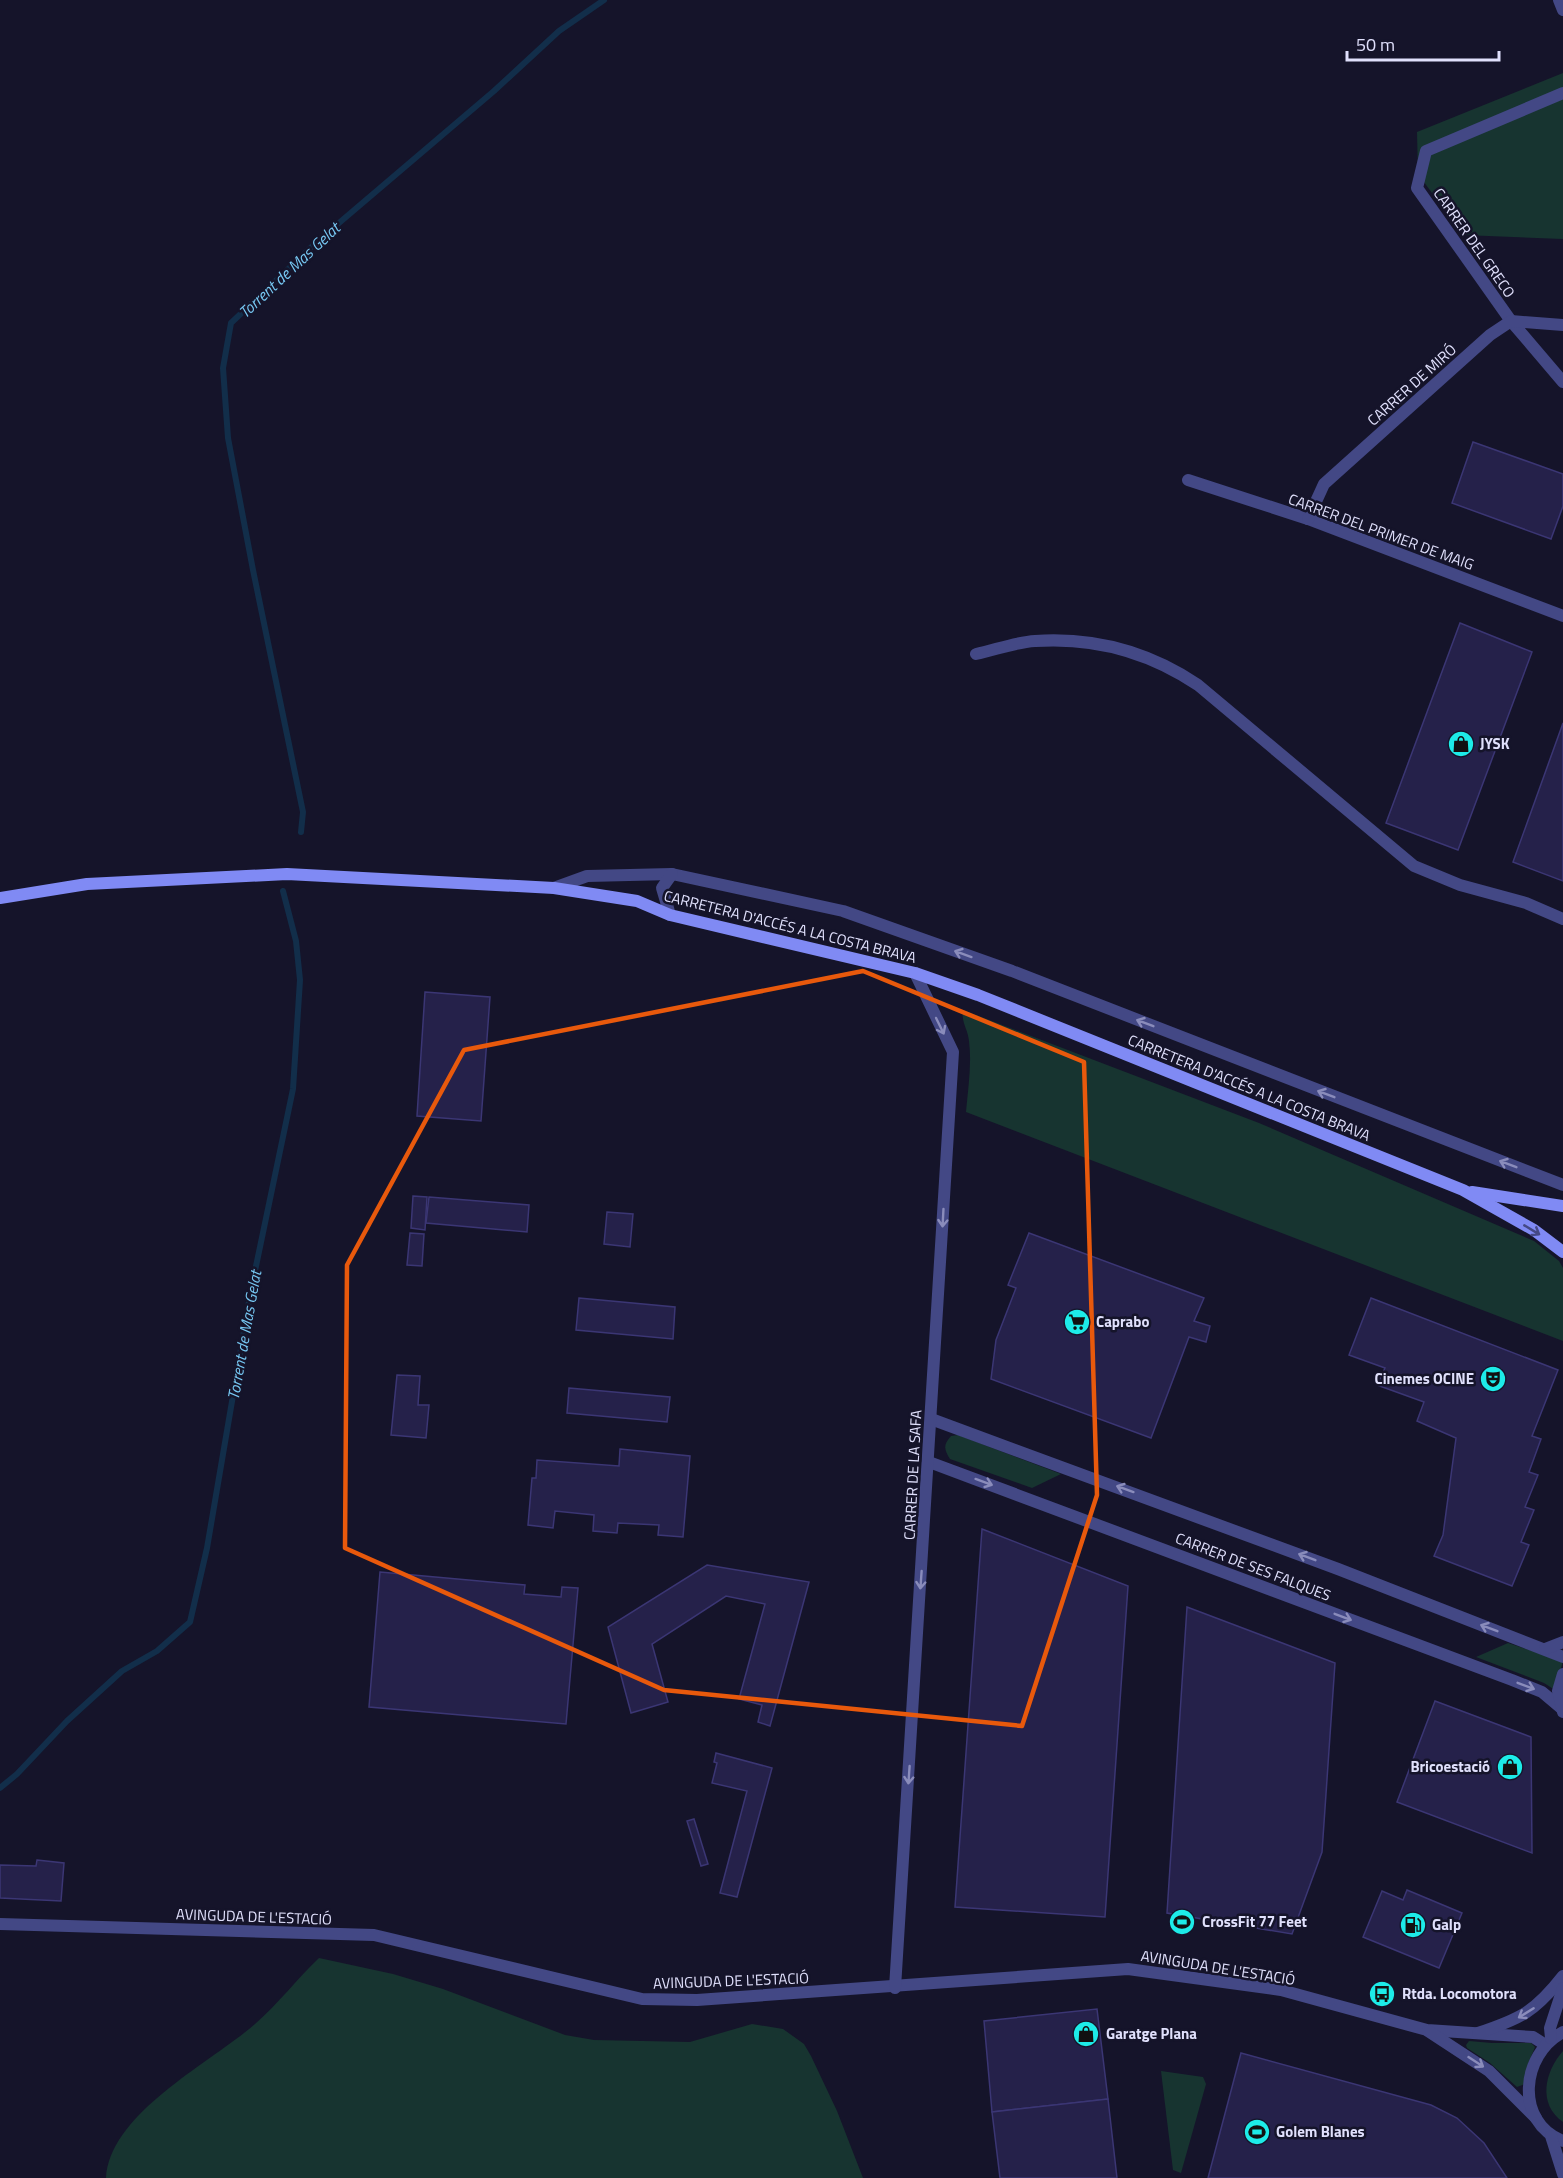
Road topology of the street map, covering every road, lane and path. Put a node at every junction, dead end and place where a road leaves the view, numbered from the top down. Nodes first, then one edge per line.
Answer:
1 (1559, 0) edge
2 (1563, 10) edge
3 (1563, 93) edge
4 (1511, 321) junction
5 (1563, 325) edge
6 (1563, 382) edge
7 (1188, 480) dead end
8 (1308, 519) junction
9 (1563, 616) edge
10 (976, 654) dead end
11 (672, 874) junction
12 (554, 888) junction
13 (0, 898) edge
14 (670, 915) junction
15 (1563, 919) edge
16 (915, 973) junction
17 (1563, 1185) edge
18 (1462, 1190) junction
19 (1563, 1206) edge
20 (1563, 1252) edge
21 (931, 1419) junction
22 (929, 1462) junction
23 (1563, 1642) edge
24 (1545, 1649) junction
25 (1563, 1657) edge
26 (1563, 1674) edge
27 (1562, 1710) edge
28 (0, 1924) edge
29 (1563, 1976) edge
30 (895, 1988) junction
31 (1563, 1988) edge
32 (1427, 2030) junction
33 (1563, 2032) edge
34 (1478, 2033) junction
35 (1548, 2041) junction
36 (1536, 2118) junction
37 (1557, 2139) edge
38 (1563, 2174) edge

1 - 2 street
3 - 4 street, CARRER DEL GRECO
4 - 5 street
4 - 6 street
4 - 8 street, CARRER DE MIRÓ
7 - 8 street, CARRER DEL PRIMER DE MAIG
8 - 9 street, CARRER DEL PRIMER DE MAIG
10 - 15 street
11 - 12 street
11 - 14 street
17 -> 11 street
12 - 13 main road, CARRETERA D'ACCÉS A LA COSTA BRAVA
12 - 14 main road, CARRETERA D'ACCÉS A LA COSTA BRAVA
14 - 16 main road, CARRETERA D'ACCÉS A LA COSTA BRAVA
16 - 18 main road, CARRETERA D'ACCÉS A LA COSTA BRAVA
16 -> 21 street, CARRER DE LA SAFA
18 - 19 main road, CARRETERA D'ACCÉS A LA COSTA BRAVA
18 -> 20 main road, CARRETERA D'ACCÉS A LA COSTA BRAVA
21 - 22 street, CARRER DE LA SAFA
24 -> 21 street, CARRER DE SES FALQUES
22 -> 27 street, CARRER DE SES FALQUES
22 -> 30 street, CARRER DE LA SAFA
23 - 24 street
24 - 25 street, CARRER DE SES FALQUES
26 - 27 street
28 - 30 street, AVINGUDA DE L'ESTACIÓ
29 -> 34 street
30 - 32 street, AVINGUDA DE L'ESTACIÓ
31 - 35 street
32 - 34 street, AVINGUDA DE L'ESTACIÓ
32 -> 36 street, AVINGUDA DE L'ESTACIÓ
33 - 35 street
34 - 35 street, AVINGUDA DE L'ESTACIÓ
35 - 36 street
36 - 37 street, AVINGUDA DE L'ESTACIÓ
37 - 38 street

